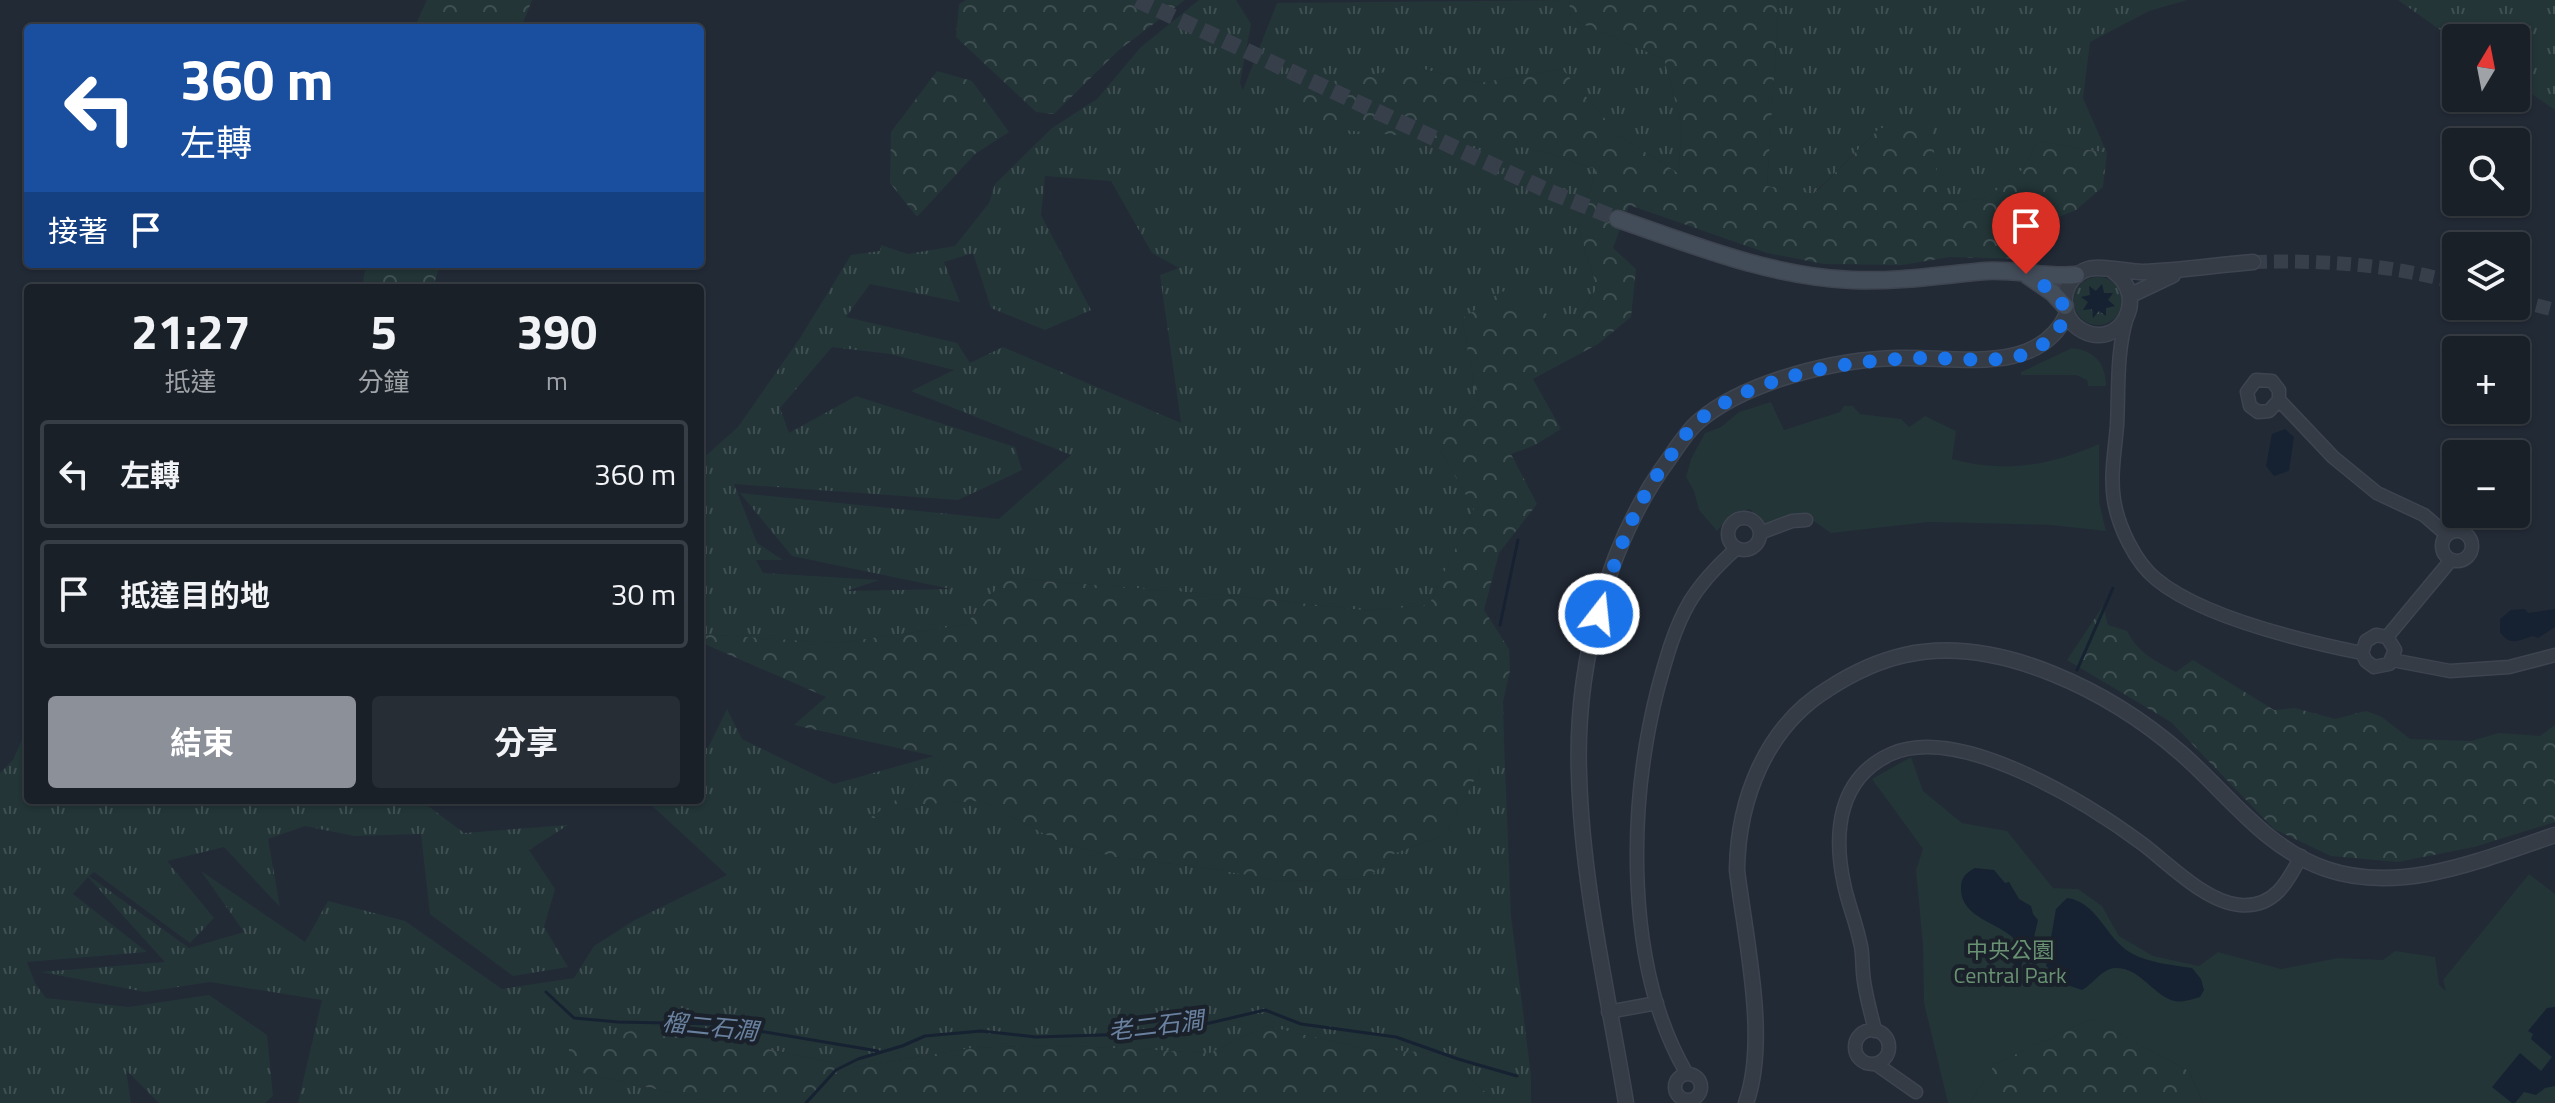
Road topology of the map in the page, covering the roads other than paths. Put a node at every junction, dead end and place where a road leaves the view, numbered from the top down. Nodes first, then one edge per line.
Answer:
1 (1618, 219) tunnel mouth
2 (2253, 262) tunnel mouth
3 (2201, 267) junction
4 (2113, 271) junction
5 (2026, 274) junction
6 (2076, 275) junction
7 (2131, 295) junction
8 (2066, 310) junction
9 (2127, 316) junction
10 (2089, 333) junction
11 (2048, 341) junction
12 (2119, 353) junction
13 (2279, 400) dead end
14 (1806, 520) dead end
15 (1760, 533) junction
16 (2447, 535) junction
17 (1737, 548) junction
18 (2451, 560) junction
19 (2387, 637) junction
20 (2362, 653) junction
21 (2555, 655) edge
22 (2392, 660) junction
23 (2555, 835) edge
24 (2301, 856) junction
25 (1657, 1003) junction
26 (1608, 1012) junction
27 (1875, 1031) junction
28 (1876, 1064) junction
29 (1687, 1074) dead end
30 (1916, 1092) dead end
31 (1626, 1103) edge
32 (1746, 1103) edge

1 - 5 main road
2 - 3 street
3 - 4 street
3 - 7 street
4 - 6 street
4 - 7 street
5 - 6 main road
5 - 8 main road
6 - 8 street
7 - 9 street
8 - 10 street
8 - 11 street
9 - 10 street
9 - 12 street
10 - 11 street
10 - 12 street
11 - 26 street
12 - 20 street
13 - 16 street
14 - 15 street
15 - 17 street
15 - 17 street
16 - 18 street
16 - 18 street
17 - 25 street
18 - 19 street
19 - 20 street
19 - 22 street
20 - 22 street
21 - 22 street
23 - 24 street
24 - 27 street
24 - 32 street
25 - 26 street
25 - 29 street
26 - 31 street
27 - 28 street
27 - 28 street
28 - 30 street

